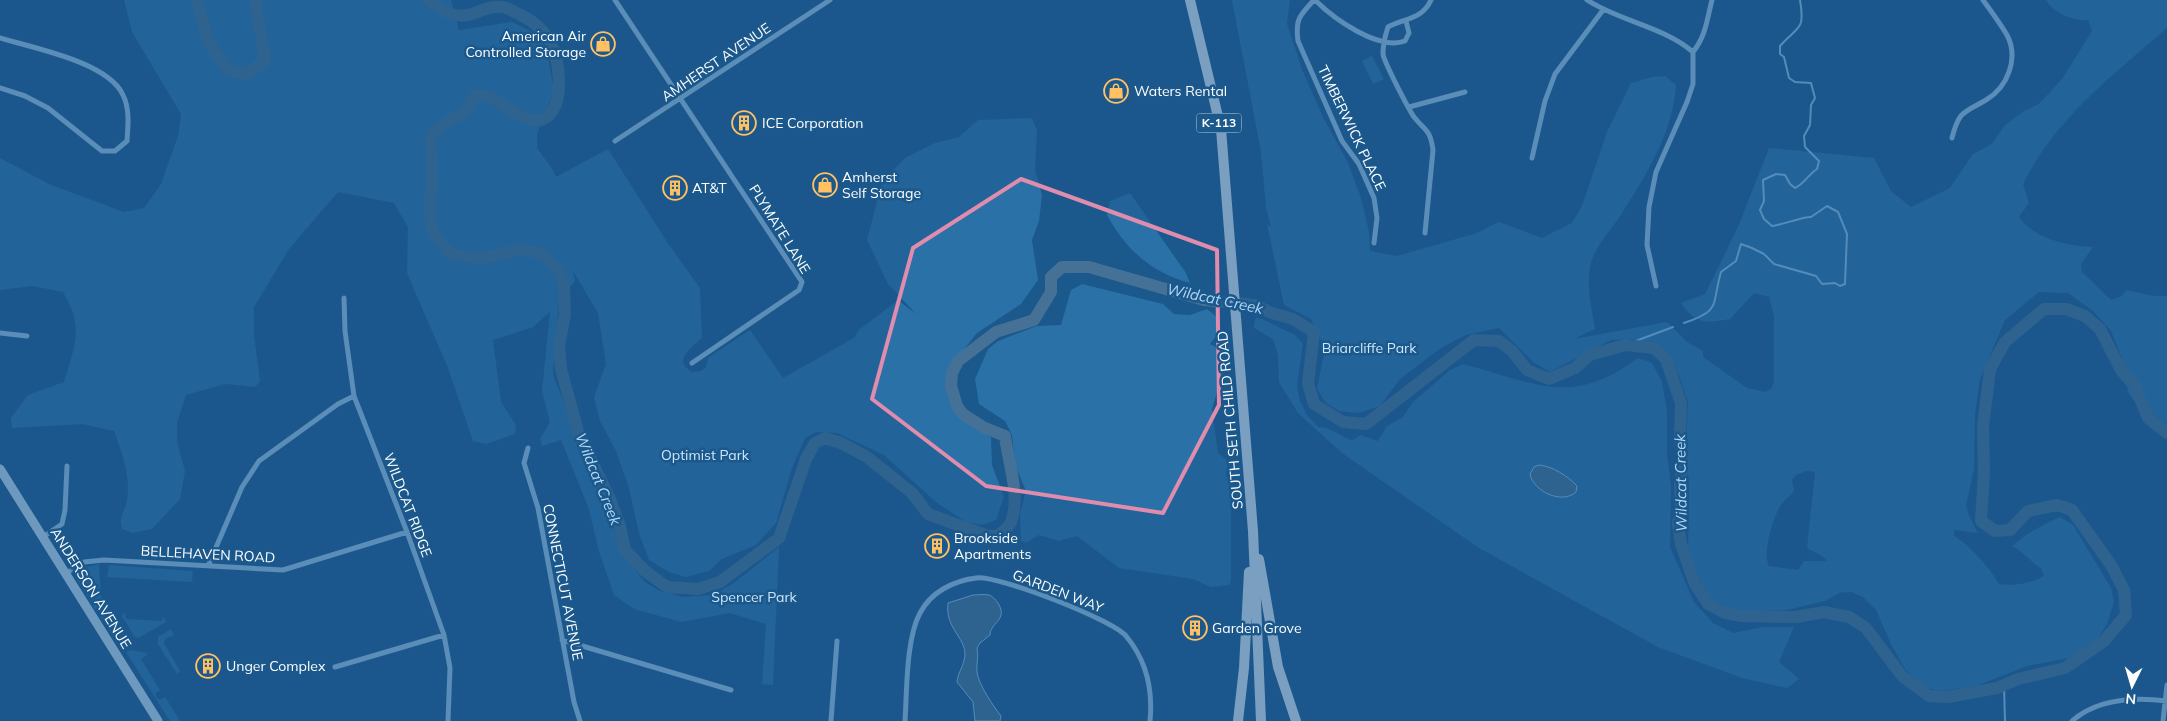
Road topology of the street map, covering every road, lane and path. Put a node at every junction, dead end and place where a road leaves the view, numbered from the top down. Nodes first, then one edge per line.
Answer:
1 (615, 0) edge
2 (830, 0) edge
3 (1190, 0) edge
4 (1314, 0) edge
5 (1431, 0) edge
6 (1587, 0) edge
7 (1712, 0) edge
8 (1982, 0) edge
9 (1603, 10) junction
10 (1406, 21) junction
11 (0, 38) edge
12 (1384, 41) junction
13 (1693, 52) junction
14 (0, 88) edge
15 (1464, 92) dead end
16 (682, 99) junction
17 (1408, 107) junction
18 (1952, 138) dead end
19 (615, 141) dead end
20 (1532, 158) dead end
21 (1425, 232) dead end
22 (1374, 243) dead end
23 (1656, 286) dead end
24 (344, 298) dead end
25 (0, 333) edge
26 (27, 336) dead end
27 (692, 363) dead end
28 (354, 396) junction
29 (528, 448) dead end
30 (67, 466) dead end
31 (0, 469) edge
32 (1254, 531) junction
33 (407, 532) junction
34 (43, 537) junction
35 (208, 566) junction
36 (65, 574) junction
37 (444, 635) junction
38 (562, 640) junction
39 (837, 641) dead end
40 (335, 667) dead end
41 (2167, 685) edge
42 (731, 690) dead end
43 (2166, 701) edge
44 (158, 721) edge
45 (448, 721) edge
46 (580, 721) edge
47 (831, 721) edge
48 (904, 721) edge
49 (1150, 721) edge
50 (1238, 721) edge
51 (1262, 721) edge
52 (1296, 721) edge
53 (2072, 721) edge
54 (2163, 721) edge

1 - 16 street
2 - 16 street, AMHERST AVENUE
3 - 32 main road, SOUTH SETH CHILD ROAD / K-113
4 - 12 street
4 - 22 street, TIMBERWICK PLACE
5 - 10 street
6 - 9 street
7 - 13 street
8 - 18 street
9 - 13 street
9 - 20 street
10 - 12 street
10 - 12 street
11 - 14 street
12 - 17 street
13 - 23 street
15 - 17 street
16 - 19 street, AMHERST AVENUE
16 - 27 street, PLYMATE LANE
17 - 21 street
24 - 28 street, WILDCAT RIDGE
25 - 26 street
28 - 33 street, WILDCAT RIDGE
28 - 35 street
29 - 38 street, CONNECTICUT AVENUE
30 - 34 street
31 - 34 main road, ANDERSON AVENUE
32 - 50 main road
32 - 51 main road, SOUTH SETH CHILD ROAD / K-113
32 - 52 main road
33 - 35 street, BELLEHAVEN ROAD
33 - 37 street, WILDCAT RIDGE
34 - 36 main road, ANDERSON AVENUE
35 - 36 street, BELLEHAVEN ROAD
36 - 44 main road, ANDERSON AVENUE
37 - 40 street
37 - 45 street, WILDCAT RIDGE
38 - 42 street
38 - 46 street, CONNECTICUT AVENUE
39 - 47 street
41 - 43 street
43 - 53 street
43 - 54 street
48 - 49 street, GARDEN WAY

